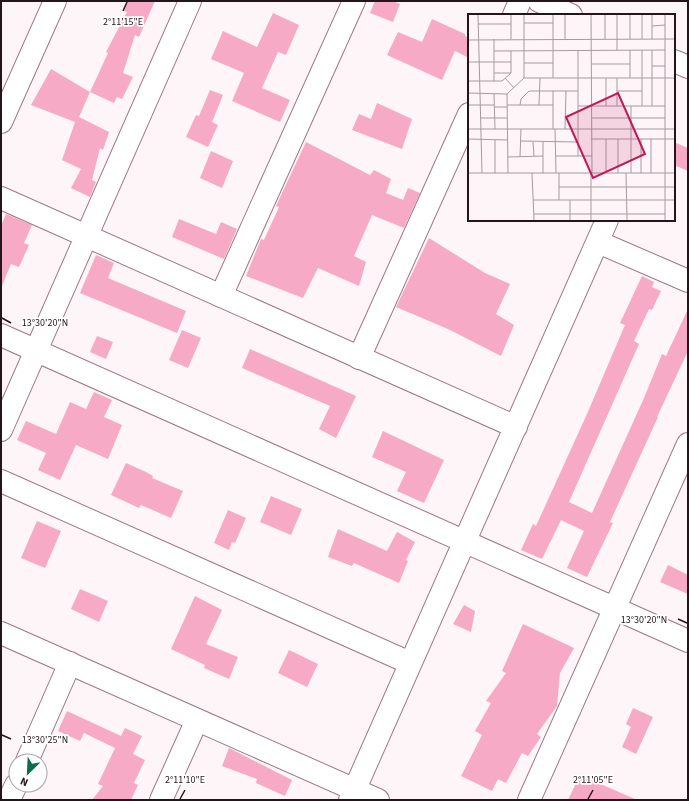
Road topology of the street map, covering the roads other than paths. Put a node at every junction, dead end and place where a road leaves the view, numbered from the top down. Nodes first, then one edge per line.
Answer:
1 (55, 1) edge
2 (190, 1) edge
3 (354, 1) edge
4 (520, 1) edge
5 (539, 1) edge
6 (514, 14) edge
7 (568, 14) edge
8 (468, 116) edge
9 (1, 122) edge
10 (1, 198) edge
11 (608, 221) edge
12 (87, 236) junction
13 (598, 242) junction
14 (688, 281) edge
15 (221, 296) junction
16 (1, 335) edge
17 (36, 351) junction
18 (359, 358) junction
19 (516, 427) junction
20 (1, 430) edge
21 (688, 444) edge
22 (683, 471) edge
23 (1, 481) edge
24 (465, 541) junction
25 (615, 608) junction
26 (1, 633) edge
27 (688, 640) edge
28 (70, 663) junction
29 (410, 663) junction
30 (197, 720) junction
31 (31, 753) edge
32 (352, 795) edge
33 (161, 800) edge
34 (378, 800) edge
35 (529, 800) edge

1 - 9 street
2 - 12 street
3 - 15 street
4 - 6 street
5 - 7 street
8 - 18 street
10 - 12 street
11 - 13 street
12 - 15 street
12 - 17 street
13 - 14 street
13 - 19 street
15 - 18 street
16 - 17 street
17 - 20 street
17 - 24 street
18 - 19 street
19 - 24 street
21 - 22 street
22 - 25 street
23 - 29 street
24 - 25 street
24 - 29 street
25 - 27 street
25 - 35 street
26 - 28 street
28 - 30 street
28 - 31 street
29 - 32 street
30 - 32 street
30 - 33 street
32 - 34 street

